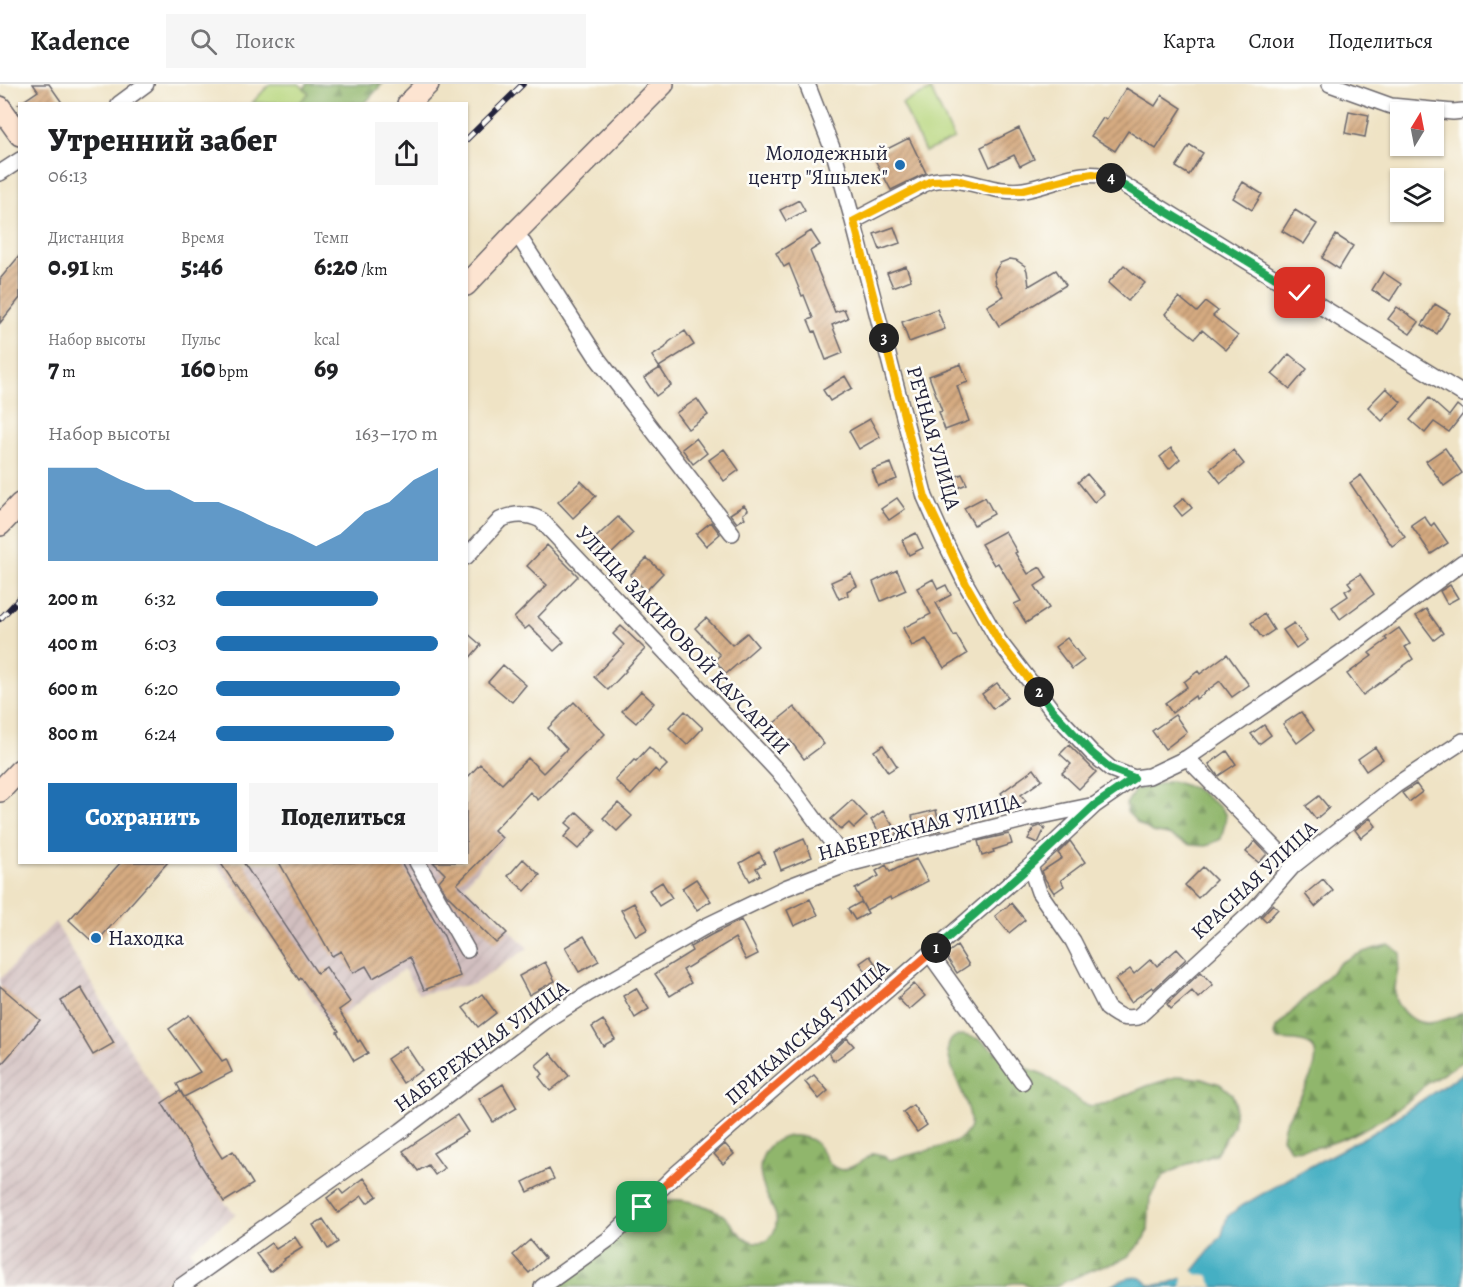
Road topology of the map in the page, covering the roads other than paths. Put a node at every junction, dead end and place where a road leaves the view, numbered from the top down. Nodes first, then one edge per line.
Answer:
1 (146, 84) edge
2 (428, 84) edge
3 (663, 84) edge
4 (807, 84) edge
5 (1330, 84) edge
6 (122, 102) edge
7 (410, 102) edge
8 (0, 107) edge
9 (1463, 111) edge
10 (18, 132) edge
11 (18, 161) edge
12 (0, 173) edge
13 (854, 221) junction
14 (516, 232) junction
15 (468, 283) edge
16 (1463, 394) edge
17 (18, 506) edge
18 (0, 525) edge
19 (732, 533) dead end
20 (468, 556) edge
21 (1463, 562) edge
22 (1463, 741) edge
23 (1187, 758) junction
24 (18, 772) edge
25 (1134, 778) junction
26 (0, 791) edge
27 (1095, 805) junction
28 (418, 864) edge
29 (848, 864) junction
30 (1030, 866) junction
31 (1293, 866) junction
32 (467, 951) dead end
33 (930, 954) junction
34 (1022, 1082) dead end
35 (180, 1287) edge
36 (542, 1287) edge

1 - 6 street
2 - 7 main road
3 - 14 main road
4 - 13 street, РЕЧНАЯ УЛИЦА
5 - 9 street
8 - 10 main road
11 - 12 street
13 - 16 street
13 - 25 street, РЕЧНАЯ УЛИЦА
14 - 15 main road
14 - 19 street
17 - 18 main road
20 - 29 street, УЛИЦА ЗАКИРОВОЙ КАУСАРИИ
21 - 23 street, НАБЕРЕЖНАЯ УЛИЦА
22 - 31 street, КРАСНАЯ УЛИЦА
23 - 25 street, НАБЕРЕЖНАЯ УЛИЦА
23 - 31 street
24 - 26 main road
25 - 27 street, НАБЕРЕЖНАЯ УЛИЦА
27 - 29 street, НАБЕРЕЖНАЯ УЛИЦА
27 - 30 street, ПРИКАМСКАЯ УЛИЦА
28 - 32 street
29 - 35 street, НАБЕРЕЖНАЯ УЛИЦА
30 - 31 street, КРАСНАЯ УЛИЦА
30 - 33 street, ПРИКАМСКАЯ УЛИЦА
33 - 34 street
33 - 36 street, ПРИКАМСКАЯ УЛИЦА

